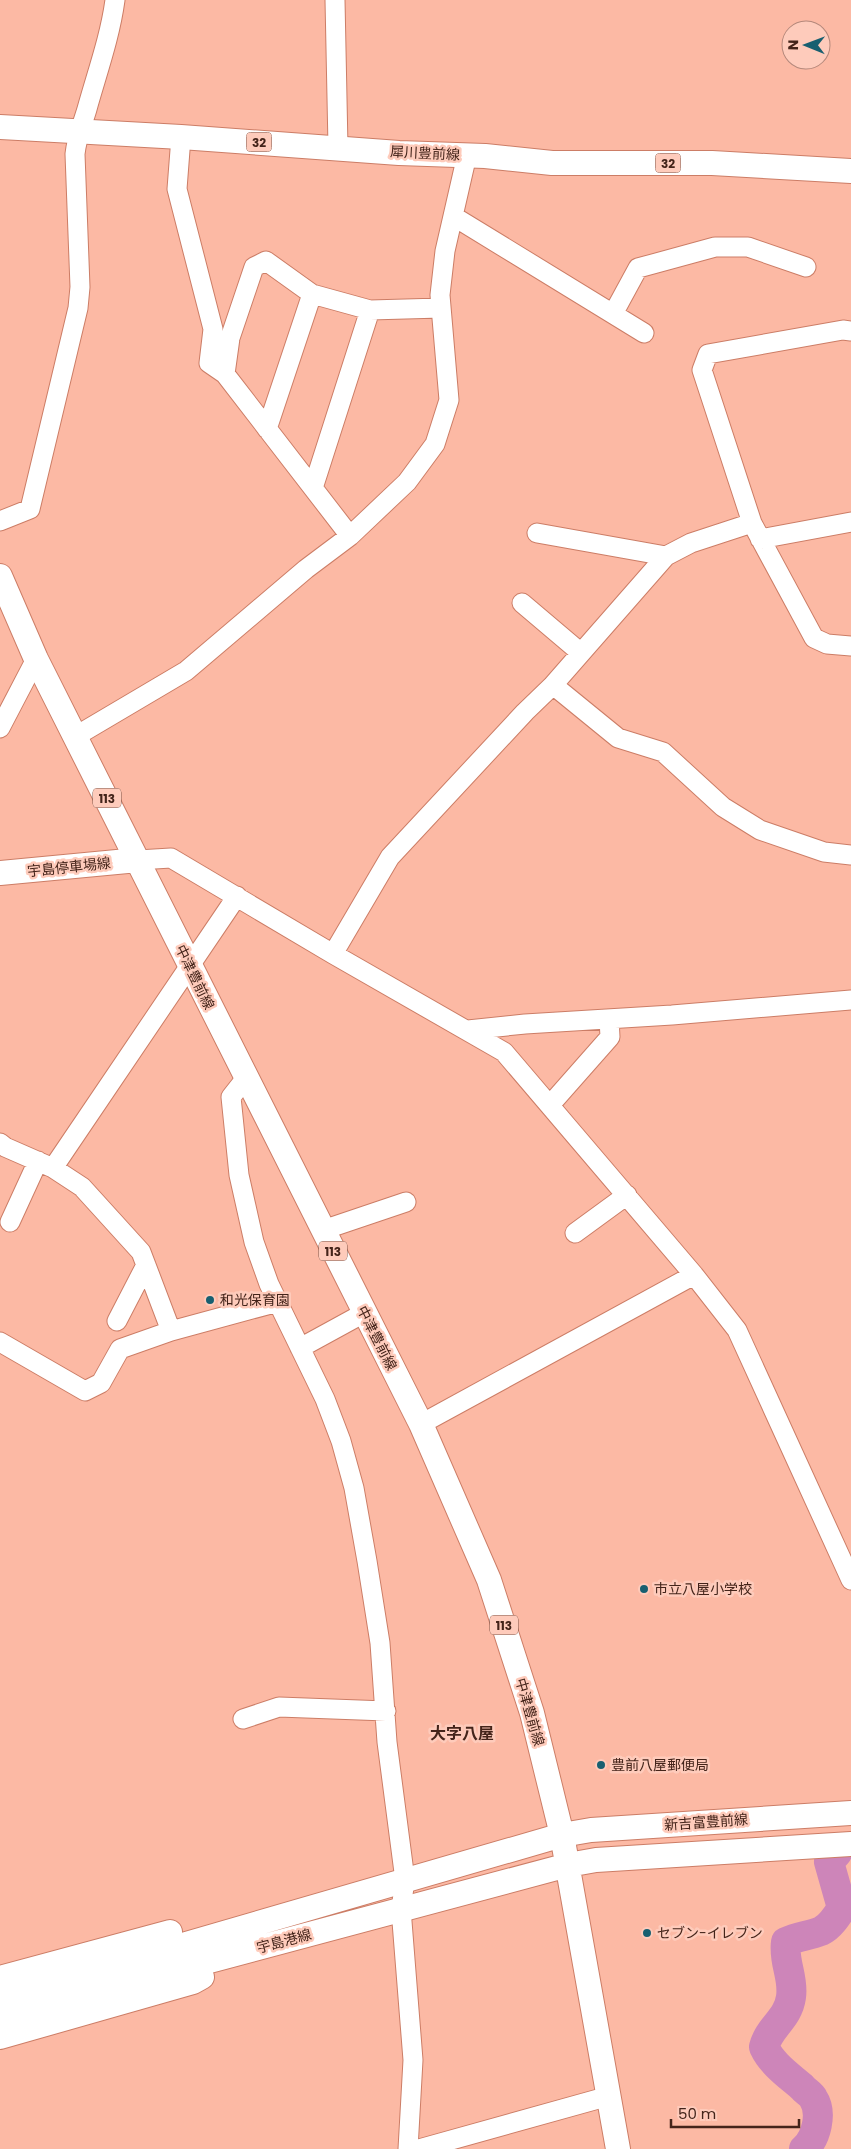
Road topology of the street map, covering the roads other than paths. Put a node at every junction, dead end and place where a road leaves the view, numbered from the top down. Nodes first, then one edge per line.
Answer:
1 (115, 0) edge
2 (335, 0) edge
3 (0, 127) edge
4 (78, 133) junction
5 (181, 137) junction
6 (338, 147) junction
7 (467, 155) junction
8 (851, 171) edge
9 (453, 216) junction
10 (806, 268) dead end
11 (312, 294) junction
12 (441, 308) junction
13 (370, 310) junction
14 (613, 314) junction
15 (851, 331) edge
16 (644, 334) dead end
17 (225, 374) junction
18 (267, 429) junction
19 (313, 488) junction
20 (0, 521) edge
21 (851, 522) edge
22 (756, 531) junction
23 (537, 533) dead end
24 (350, 536) junction
25 (666, 556) junction
26 (0, 576) edge
27 (522, 603) dead end
28 (851, 646) edge
29 (581, 653) junction
30 (36, 659) junction
31 (553, 685) junction
32 (0, 728) edge
33 (76, 736) junction
34 (851, 855) edge
35 (138, 860) junction
36 (0, 873) edge
37 (237, 896) junction
38 (333, 954) junction
39 (189, 966) junction
40 (851, 1000) edge
41 (609, 1019) junction
42 (468, 1030) junction
43 (246, 1078) junction
44 (550, 1105) junction
45 (0, 1143) edge
46 (45, 1165) junction
47 (627, 1194) junction
48 (406, 1202) dead end
49 (10, 1222) dead end
50 (323, 1230) junction
51 (575, 1232) dead end
52 (146, 1265) junction
53 (694, 1275) junction
54 (278, 1302) junction
55 (364, 1313) junction
56 (117, 1321) dead end
57 (170, 1331) junction
58 (0, 1342) edge
59 (300, 1348) junction
60 (421, 1424) junction
61 (849, 1570) edge
62 (386, 1711) junction
63 (243, 1718) dead end
64 (851, 1813) edge
65 (562, 1835) junction
66 (851, 1844) edge
67 (568, 1865) junction
68 (405, 1880) junction
69 (400, 1909) junction
70 (273, 1919) junction
71 (0, 1978) edge
72 (1, 2017) edge
73 (609, 2096) junction
74 (408, 2149) edge
75 (419, 2149) edge
76 (618, 2149) edge

1 - 4 street
2 - 6 street
3 - 4 main road, 犀川豊前線 / 32
4 - 5 main road, 犀川豊前線 / 32
4 - 20 street
5 - 6 main road, 犀川豊前線 / 32
5 - 17 street
6 - 7 main road, 犀川豊前線 / 32
7 - 8 main road, 犀川豊前線 / 32
7 - 9 street
9 - 12 street
9 - 14 street
10 - 14 street
11 - 13 street
11 - 17 street
11 - 18 street
12 - 13 street
12 - 24 street
13 - 19 street
14 - 16 street
15 - 22 street
17 - 18 street
18 - 19 street
19 - 24 street
21 - 22 street
22 - 25 street
22 - 28 street
23 - 25 street
24 - 33 street
25 - 29 street
26 - 30 main road, 中津豊前線 / 113
27 - 29 street
29 - 31 street
30 - 32 street
30 - 33 main road, 中津豊前線 / 113
31 - 34 street
31 - 38 street
33 - 35 main road, 中津豊前線 / 113
35 - 36 main road, 宇島停車場線
35 - 37 street
35 - 39 main road, 中津豊前線 / 113
37 - 38 street
37 - 39 street
38 - 42 street
39 - 43 main road, 中津豊前線 / 113
39 - 46 street
40 - 41 street
41 - 42 street
41 - 44 street
42 - 44 street
43 - 50 main road, 中津豊前線 / 113
43 - 54 street
44 - 47 street
45 - 46 street
46 - 49 street
46 - 52 street
47 - 51 street
47 - 53 street
48 - 50 street
50 - 55 main road, 中津豊前線 / 113
52 - 56 street
52 - 57 street
53 - 60 street
53 - 61 street
54 - 57 street
54 - 59 street
55 - 59 street
55 - 60 main road, 中津豊前線 / 113
57 - 58 street
59 - 62 street
60 - 65 main road, 中津豊前線 / 113
62 - 63 street
62 - 68 street
64 - 65 main road, 新吉富豊前線
65 - 67 main road, 中津豊前線 / 113
65 - 68 main road, 宇島港線
66 - 67 main road
67 - 69 main road, 宇島港線
67 - 73 main road, 中津豊前線 / 113
68 - 69 street
68 - 70 main road, 宇島港線
69 - 72 main road, 宇島港線
69 - 74 street
70 - 71 main road
70 - 72 main road, 宇島港線
73 - 75 street
73 - 76 main road, 中津豊前線 / 113

